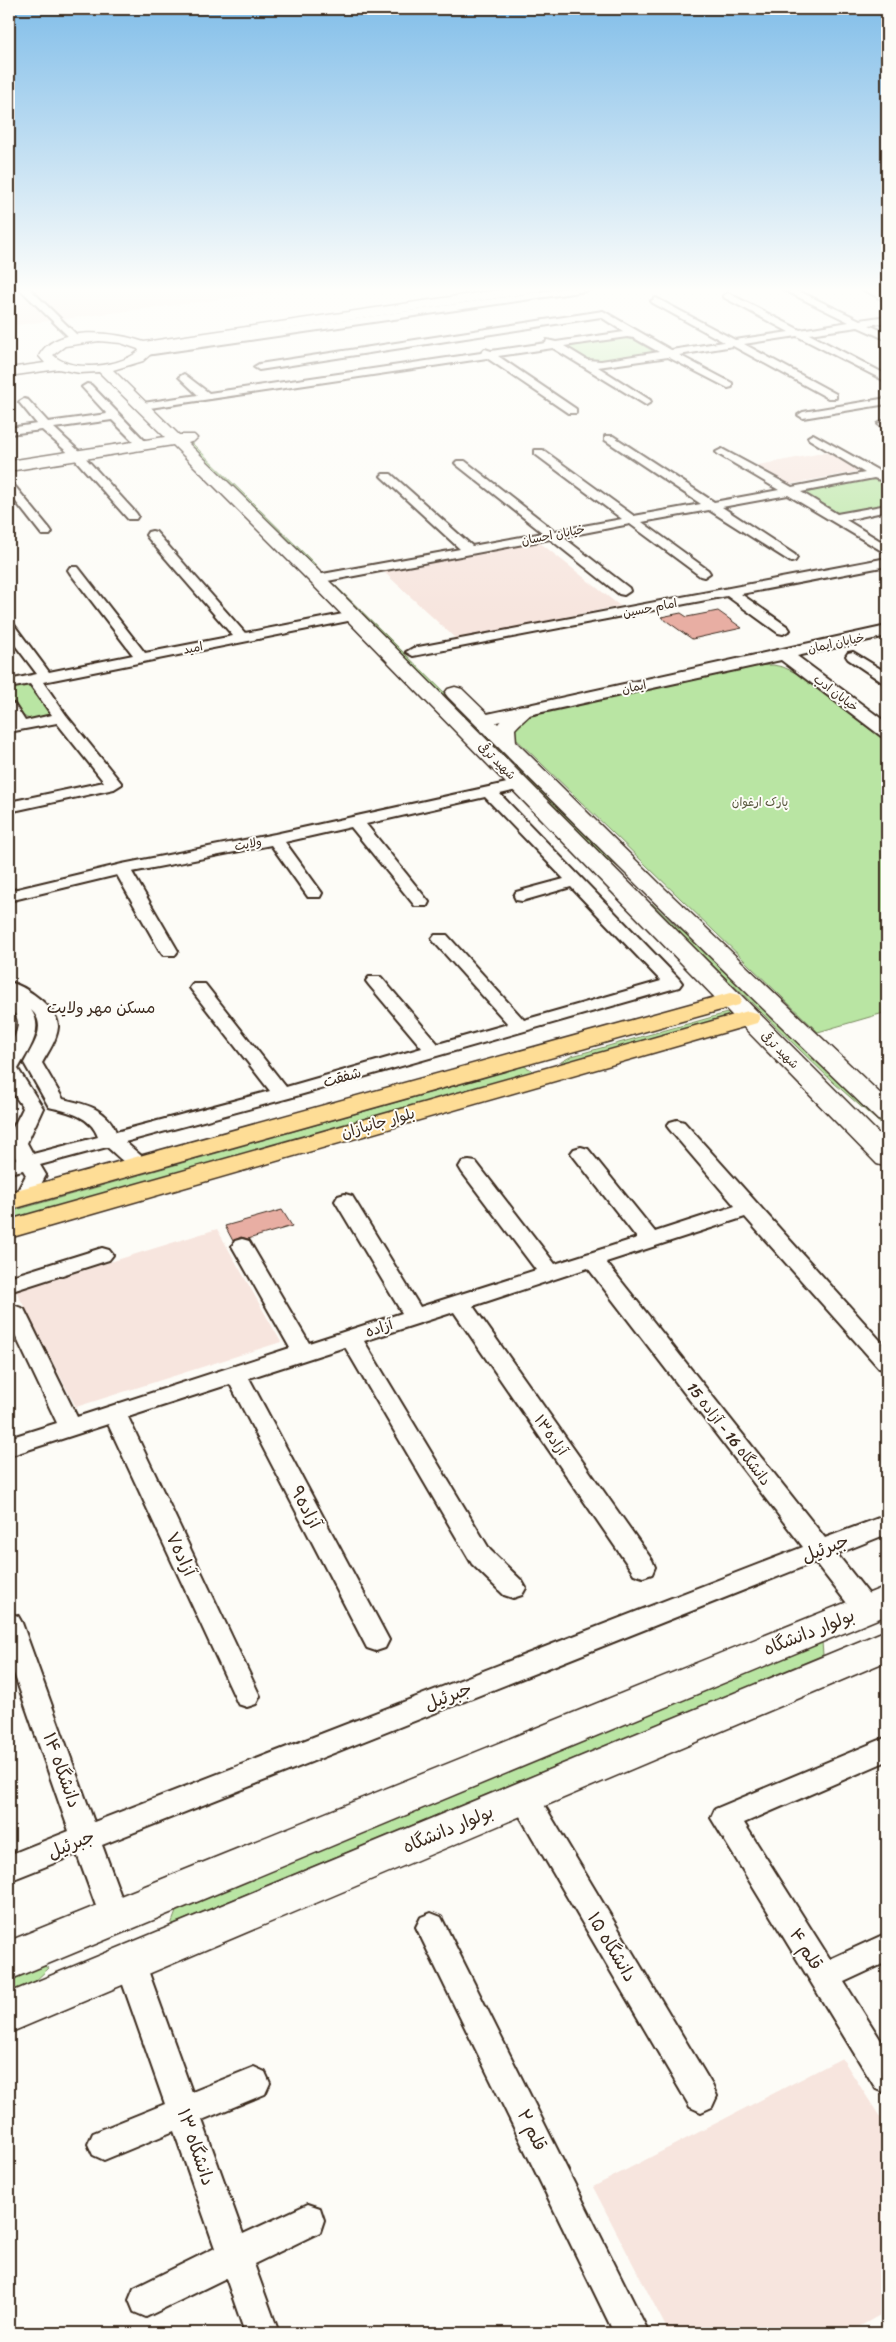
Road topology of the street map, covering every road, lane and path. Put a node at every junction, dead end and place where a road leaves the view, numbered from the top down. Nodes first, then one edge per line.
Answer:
1 (97, 397) edge
2 (143, 397) edge
3 (204, 397) edge
4 (552, 397) edge
5 (639, 397) edge
6 (24, 402) dead end
7 (646, 402) dead end
8 (887, 402) edge
9 (151, 405) junction
10 (572, 411) dead end
11 (804, 415) dead end
12 (115, 416) junction
13 (45, 426) junction
14 (9, 431) edge
15 (185, 438) junction
16 (609, 438) dead end
17 (812, 438) dead end
18 (143, 445) junction
19 (539, 452) dead end
20 (722, 452) dead end
21 (77, 455) junction
22 (461, 463) dead end
23 (9, 466) edge
24 (876, 474) junction
25 (387, 476) dead end
26 (887, 481) edge
27 (9, 486) edge
28 (790, 491) junction
29 (711, 506) junction
30 (887, 508) edge
31 (132, 516) dead end
32 (836, 518) junction
33 (632, 520) junction
34 (46, 532) dead end
35 (553, 535) junction
36 (152, 536) dead end
37 (887, 550) edge
38 (470, 551) junction
39 (791, 558) dead end
40 (887, 562) edge
41 (74, 570) dead end
42 (704, 573) dead end
43 (326, 578) junction
44 (624, 591) dead end
45 (730, 592) junction
46 (353, 616) junction
47 (9, 628) edge
48 (783, 630) dead end
49 (887, 631) edge
50 (242, 638) junction
51 (413, 652) junction
52 (784, 654) junction
53 (854, 656) dead end
54 (142, 658) junction
55 (40, 678) junction
56 (887, 679) edge
57 (9, 684) edge
58 (9, 707) edge
59 (524, 710) junction
60 (61, 718) junction
61 (483, 720) junction
62 (15, 727) edge
63 (887, 732) edge
64 (506, 744) junction
65 (520, 785) junction
66 (488, 792) junction
67 (9, 807) edge
68 (355, 821) junction
69 (275, 838) junction
70 (125, 873) junction
71 (575, 881) junction
72 (655, 892) junction
73 (314, 893) dead end
74 (9, 896) edge
75 (522, 896) dead end
76 (632, 898) junction
77 (421, 902) dead end
78 (9, 906) edge
79 (441, 939) dead end
80 (169, 951) dead end
81 (375, 981) dead end
82 (9, 987) edge
83 (199, 988) dead end
84 (730, 1000) junction
85 (9, 1001) edge
86 (748, 1018) junction
87 (520, 1026) junction
88 (434, 1051) junction
89 (545, 1064) junction
90 (11, 1075) edge
91 (282, 1094) junction
92 (887, 1114) edge
93 (677, 1126) dead end
94 (109, 1139) junction
95 (883, 1148) edge
96 (581, 1153) dead end
97 (18, 1165) edge
98 (142, 1165) junction
99 (469, 1168) dead end
100 (17, 1199) edge
101 (345, 1201) dead end
102 (749, 1209) junction
103 (9, 1229) edge
104 (651, 1240) junction
105 (242, 1246) dead end
106 (102, 1255) dead end
107 (592, 1259) junction
108 (550, 1273) junction
109 (9, 1285) edge
110 (459, 1302) junction
111 (16, 1314) dead end
112 (416, 1316) junction
113 (350, 1337) junction
114 (304, 1352) junction
115 (887, 1362) edge
116 (236, 1374) junction
117 (115, 1412) junction
118 (70, 1427) junction
119 (9, 1447) edge
120 (887, 1524) edge
121 (820, 1550) junction
122 (643, 1567) dead end
123 (513, 1588) dead end
124 (877, 1604) edge
125 (9, 1623) edge
126 (376, 1640) dead end
127 (887, 1645) edge
128 (247, 1696) dead end
129 (887, 1749) edge
130 (524, 1797) junction
131 (86, 1838) junction
132 (9, 1868) edge
133 (114, 1918) junction
134 (431, 1927) dead end
135 (887, 1947) edge
136 (9, 1960) edge
137 (130, 1962) junction
138 (823, 1976) junction
139 (9, 2013) edge
140 (887, 2078) edge
141 (254, 2083) dead end
142 (701, 2096) dead end
143 (184, 2112) junction
144 (104, 2144) dead end
145 (308, 2220) dead end
146 (234, 2255) junction
147 (146, 2300) dead end
148 (262, 2333) edge
149 (632, 2333) edge

1 - 12 street
2 - 9 main road, شهید ترقی
3 - 9 street
4 - 10 street
5 - 7 street
6 - 13 street
8 - 11 street
9 - 15 main road, شهید ترقی
12 - 13 street
12 - 18 street
13 - 14 street
13 - 21 street
15 - 18 main road
15 - 43 main road, شهید ترقی
16 - 29 street
17 - 24 street
18 - 21 main road
19 - 33 street
20 - 28 street
21 - 23 main road
21 - 31 street
22 - 35 street
24 - 26 street
24 - 28 street, خیابان احسان
25 - 38 street
27 - 34 street
28 - 29 street, خیابان احسان
28 - 32 street
29 - 33 street, خیابان احسان
29 - 39 street
30 - 32 street
32 - 37 street
33 - 35 street, خیابان احسان
33 - 42 street
35 - 38 street, خیابان احسان
35 - 44 street
36 - 50 street
38 - 43 street, خیابان احسان
40 - 45 street, امام حسین
41 - 54 street
43 - 46 main road, شهید ترقی
43 - 51 main road, شهید ترقی
45 - 48 street
45 - 51 street, امام حسین
46 - 50 street, امید
46 - 65 main road, شهید ترقی
47 - 55 street
49 - 52 street, خیابان ایمان
50 - 54 street, امید
51 - 61 main road, شهید ترقی
52 - 59 street, ایمان
52 - 63 street, خیابان ادب
53 - 56 street
54 - 55 street, امید
55 - 57 street, امید
55 - 60 street
58 - 62 street
59 - 61 street, ایمان
59 - 64 main road
60 - 62 street
60 - 67 street
61 - 64 main road, شهید ترقی
64 - 72 main road, شهید ترقی
65 - 66 street, ولایت
65 - 76 main road, شهید ترقی
66 - 68 street, ولایت
66 - 71 street
68 - 69 street, ولایت
68 - 77 street
69 - 70 street, ولایت
69 - 73 street
70 - 74 street, ولایت
70 - 78 street
70 - 80 street
71 - 75 street
71 - 87 street, شفقت
72 - 76 main road
72 - 92 main road, شهید ترقی
76 - 84 main road, شهید ترقی
79 - 87 street
81 - 88 street
82 - 94 street
83 - 91 street
84 - 86 main road, شهید ترقی
84 - 89 main road, بلوار جانبازان
85 - 90 street
86 - 89 main road, بلوار جانبازان
86 - 95 main road, شهید ترقی
87 - 88 street, شفقت
88 - 91 street, شفقت
89 - 98 main road, بلوار جانبازان
89 - 103 main road, بلوار جانبازان
90 - 97 street
91 - 94 street, شفقت
93 - 102 street
94 - 97 street, شفقت
94 - 98 street
96 - 104 street
97 - 100 street
98 - 100 main road, بلوار جانبازان
99 - 108 street
101 - 112 street
102 - 104 street, آزاده
102 - 115 street
104 - 107 street, آزاده
105 - 114 street
106 - 109 street
107 - 108 street, آزاده
107 - 121 street, دانشگاه 16 - آزاده 15
108 - 110 street, آزاده
110 - 112 street, آزاده
110 - 122 street, آزاده۱۳
111 - 118 street
112 - 113 street, آزاده
113 - 114 street, آزاده
113 - 123 street
114 - 116 street, آزاده
116 - 117 street, آزاده
116 - 126 street, آزاده۹
117 - 118 street, آزاده
117 - 128 street, آزاده۷
118 - 119 street, آزاده
120 - 121 street, جبرئیل
121 - 124 street, دانشگاه 16 - آزاده 15
121 - 131 street, جبرئیل
124 - 133 main road, بولوار دانشگاه
125 - 131 street, دانشگاه ۱۴
127 - 130 main road, بولوار دانشگاه
129 - 138 street, قلم ۴
130 - 137 main road, بولوار دانشگاه
130 - 142 street, دانشگاه ۱۵
131 - 132 street, جبرئیل
131 - 133 street, دانشگاه ۱۴
133 - 136 main road, بولوار دانشگاه
134 - 149 street, قلم ۲
135 - 138 street
137 - 139 main road, بولوار دانشگاه
137 - 143 street, دانشگاه ۱۳
138 - 140 street, قلم ۴
141 - 143 street
143 - 144 street
143 - 146 street, دانشگاه ۱۳
145 - 146 street
146 - 147 street
146 - 148 street, دانشگاه ۱۳

